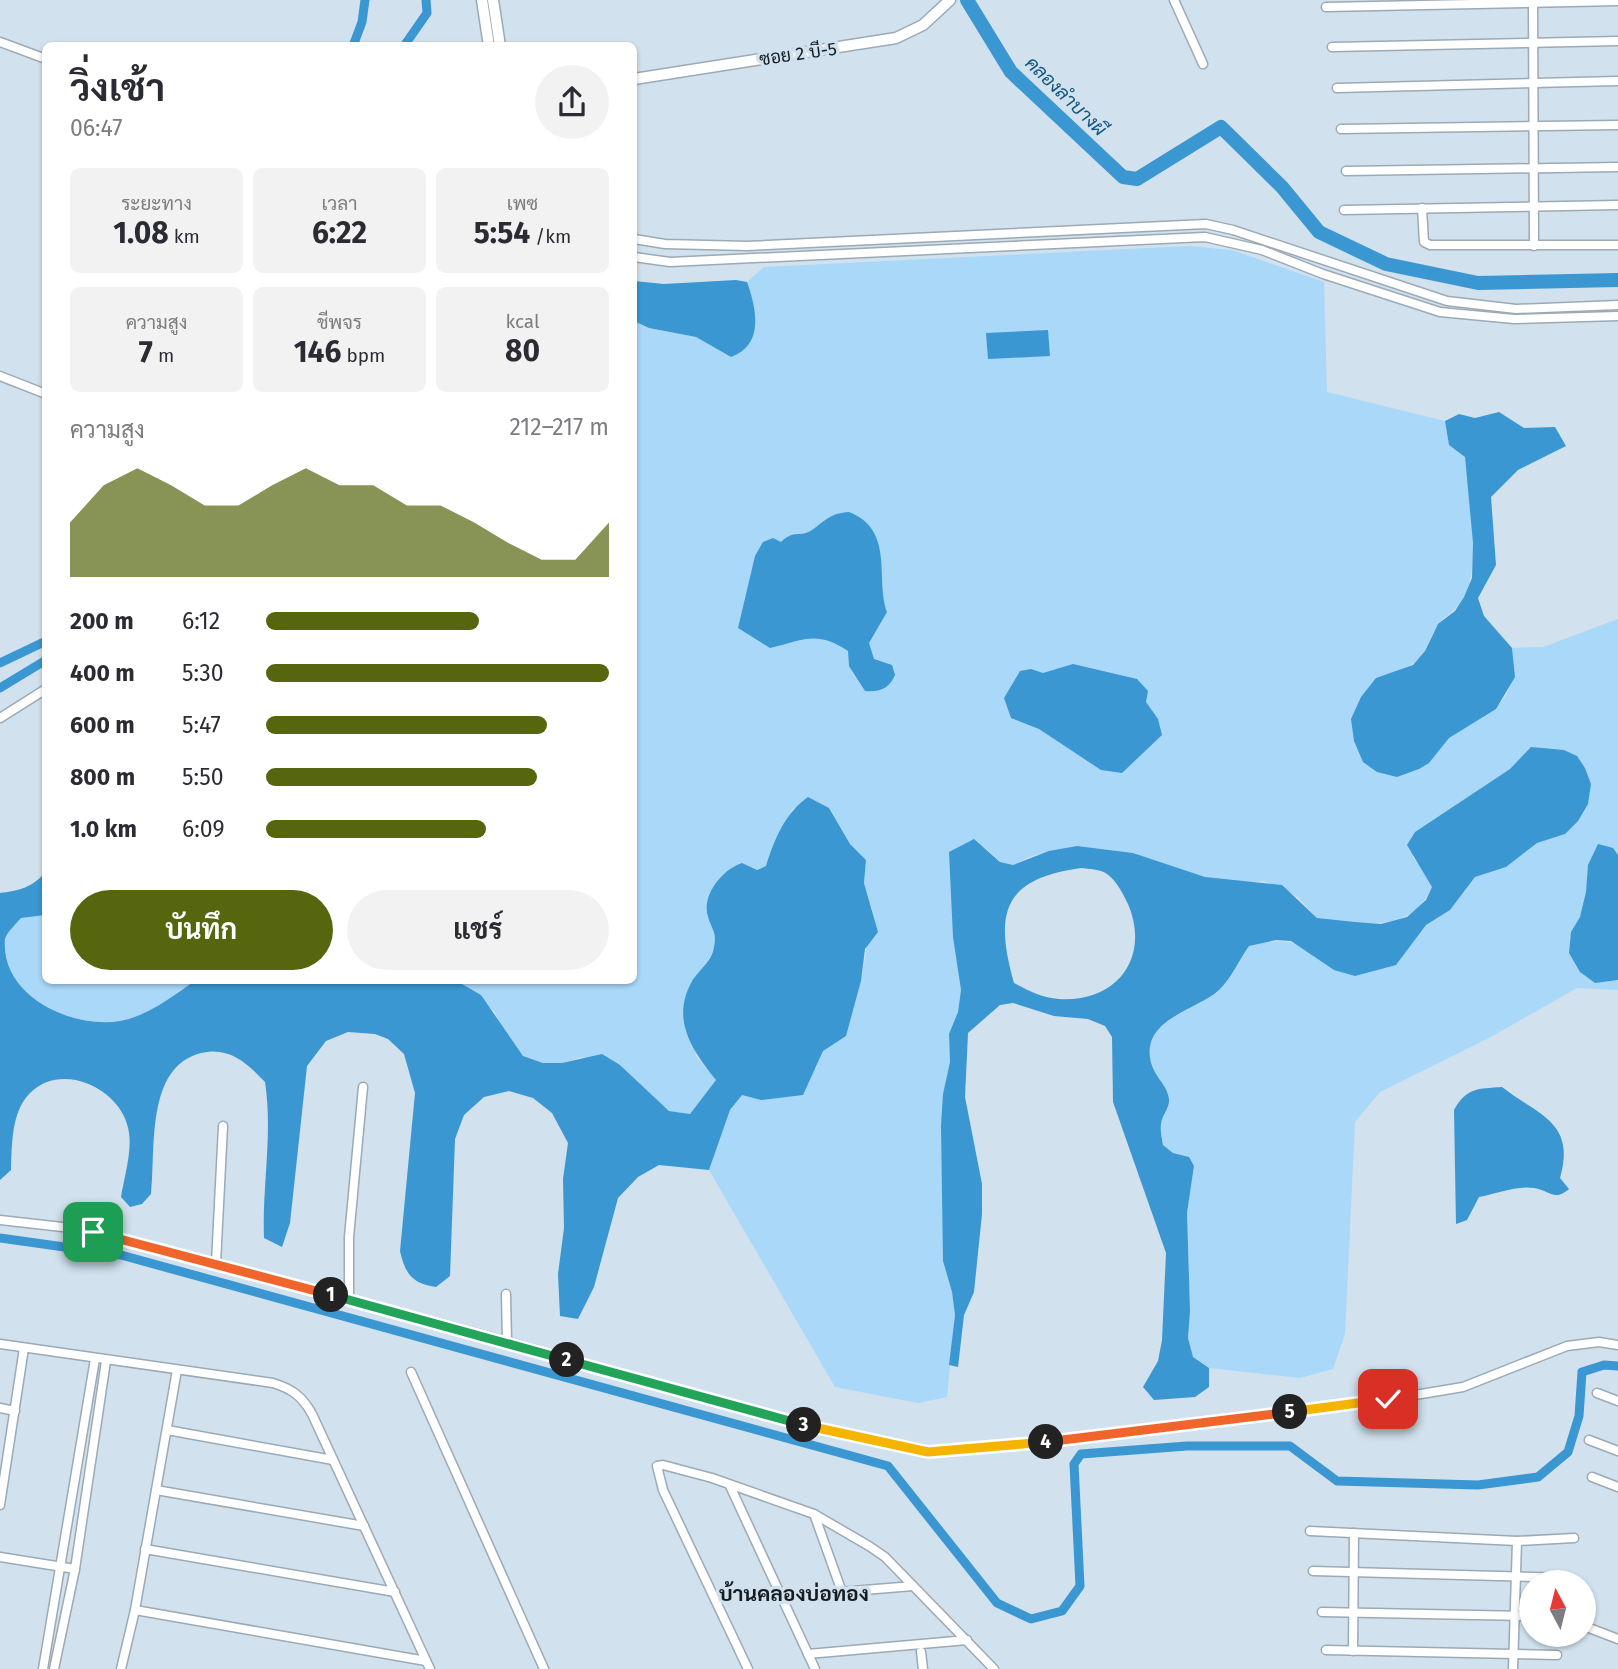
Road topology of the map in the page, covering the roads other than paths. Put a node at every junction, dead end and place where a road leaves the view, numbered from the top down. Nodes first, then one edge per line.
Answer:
1 (482, 0) edge
2 (493, 0) edge
3 (950, 0) edge
4 (1174, 0) edge
5 (1533, 1) edge
6 (1618, 1) edge
7 (1326, 7) dead end
8 (1618, 41) edge
9 (0, 42) edge
10 (488, 42) edge
11 (499, 42) edge
12 (1534, 43) junction
13 (1332, 47) dead end
14 (42, 58) edge
15 (1203, 64) dead end
16 (637, 79) edge
17 (1618, 81) edge
18 (1534, 83) junction
19 (1337, 88) dead end
20 (1618, 125) edge
21 (1535, 126) junction
22 (1341, 129) dead end
23 (1618, 167) edge
24 (1535, 169) junction
25 (1346, 172) dead end
26 (1618, 205) edge
27 (1534, 206) junction
28 (1422, 208) junction
29 (1344, 210) dead end
30 (637, 239) edge
31 (1618, 245) edge
32 (1534, 246) junction
33 (637, 257) edge
34 (1618, 305) edge
35 (1618, 316) edge
36 (0, 376) edge
37 (42, 392) edge
38 (42, 692) edge
39 (0, 718) edge
40 (363, 1087) dead end
41 (223, 1126) dead end
42 (0, 1220) edge
43 (216, 1263) junction
44 (506, 1294) dead end
45 (349, 1300) junction
46 (508, 1341) junction
47 (0, 1343) edge
48 (1618, 1345) edge
49 (24, 1348) junction
50 (95, 1359) junction
51 (106, 1361) junction
52 (177, 1370) junction
53 (411, 1372) dead end
54 (1598, 1393) dead end
55 (1618, 1401) edge
56 (0, 1408) edge
57 (15, 1411) junction
58 (167, 1430) junction
59 (1589, 1440) dead end
60 (1618, 1451) edge
61 (333, 1460) junction
62 (2, 1469) edge
63 (1592, 1477) dead end
64 (730, 1486) junction
65 (1618, 1488) edge
66 (156, 1490) junction
67 (0, 1505) edge
68 (814, 1514) junction
69 (363, 1526) junction
70 (1310, 1531) dead end
71 (1354, 1533) junction
72 (1574, 1538) dead end
73 (1517, 1541) junction
74 (145, 1549) junction
75 (0, 1557) edge
76 (61, 1567) junction
77 (75, 1569) junction
78 (1313, 1571) dead end
79 (1354, 1572) junction
80 (1516, 1575) junction
81 (1519, 1575) edge
82 (913, 1586) junction
83 (395, 1592) junction
84 (842, 1592) junction
85 (779, 1597) junction
86 (135, 1610) junction
87 (1322, 1612) dead end
88 (1353, 1613) junction
89 (1515, 1616) junction
90 (1519, 1616) edge
91 (1596, 1631) edge
92 (1618, 1639) edge
93 (967, 1640) junction
94 (1326, 1650) dead end
95 (1353, 1651) junction
96 (921, 1652) dead end
97 (808, 1654) junction
98 (1513, 1656) junction
99 (1557, 1656) dead end
100 (428, 1665) edge
101 (43, 1669) edge
102 (54, 1669) edge
103 (122, 1669) edge
104 (544, 1669) edge
105 (748, 1669) edge
106 (815, 1669) edge
107 (923, 1669) edge
108 (994, 1669) edge
109 (1513, 1669) edge

1 - 10 street
2 - 11 street
3 - 16 street, ซอย 2 บี-5
4 - 15 street
5 - 6 street
5 - 7 street
5 - 12 street
8 - 12 street
9 - 14 street
12 - 13 street
12 - 18 street
17 - 18 street
18 - 19 street
18 - 21 street
20 - 21 street
21 - 22 street
21 - 24 street
23 - 24 street
24 - 25 street
24 - 27 street
26 - 27 street
27 - 28 street
27 - 32 street
28 - 29 street
28 - 32 street
30 - 34 street
31 - 32 street
33 - 35 street
36 - 37 street
38 - 39 street
40 - 45 street
41 - 43 street
42 - 43 street
43 - 45 street
44 - 46 street
45 - 46 street
46 - 48 street
47 - 49 street
49 - 50 street
49 - 57 street
50 - 51 street
50 - 76 street
51 - 52 street
51 - 77 street
52 - 58 street
52 - 61 street
53 - 104 street
54 - 55 street
56 - 57 street
57 - 62 street
58 - 61 street
58 - 66 street
59 - 60 street
61 - 69 street
62 - 67 street
63 - 65 street
64 - 68 street
64 - 85 street
64 - 105 street
66 - 69 street
66 - 74 street
68 - 82 street
68 - 84 street
69 - 83 street
70 - 71 street
71 - 73 street
71 - 79 street
72 - 73 street
73 - 80 street
74 - 83 street
74 - 86 street
75 - 76 street
76 - 77 street
76 - 101 street
77 - 102 street
78 - 79 street
79 - 80 street
79 - 88 street
80 - 81 street
80 - 89 street
82 - 84 street
82 - 93 street
83 - 100 street
84 - 85 street
85 - 97 street
86 - 100 street
86 - 103 street
87 - 88 street
88 - 89 street
88 - 95 street
89 - 90 street
89 - 98 street
91 - 92 street
93 - 97 street
93 - 108 street
94 - 95 street
95 - 98 street
96 - 107 street
97 - 106 street
98 - 99 street
98 - 109 street

